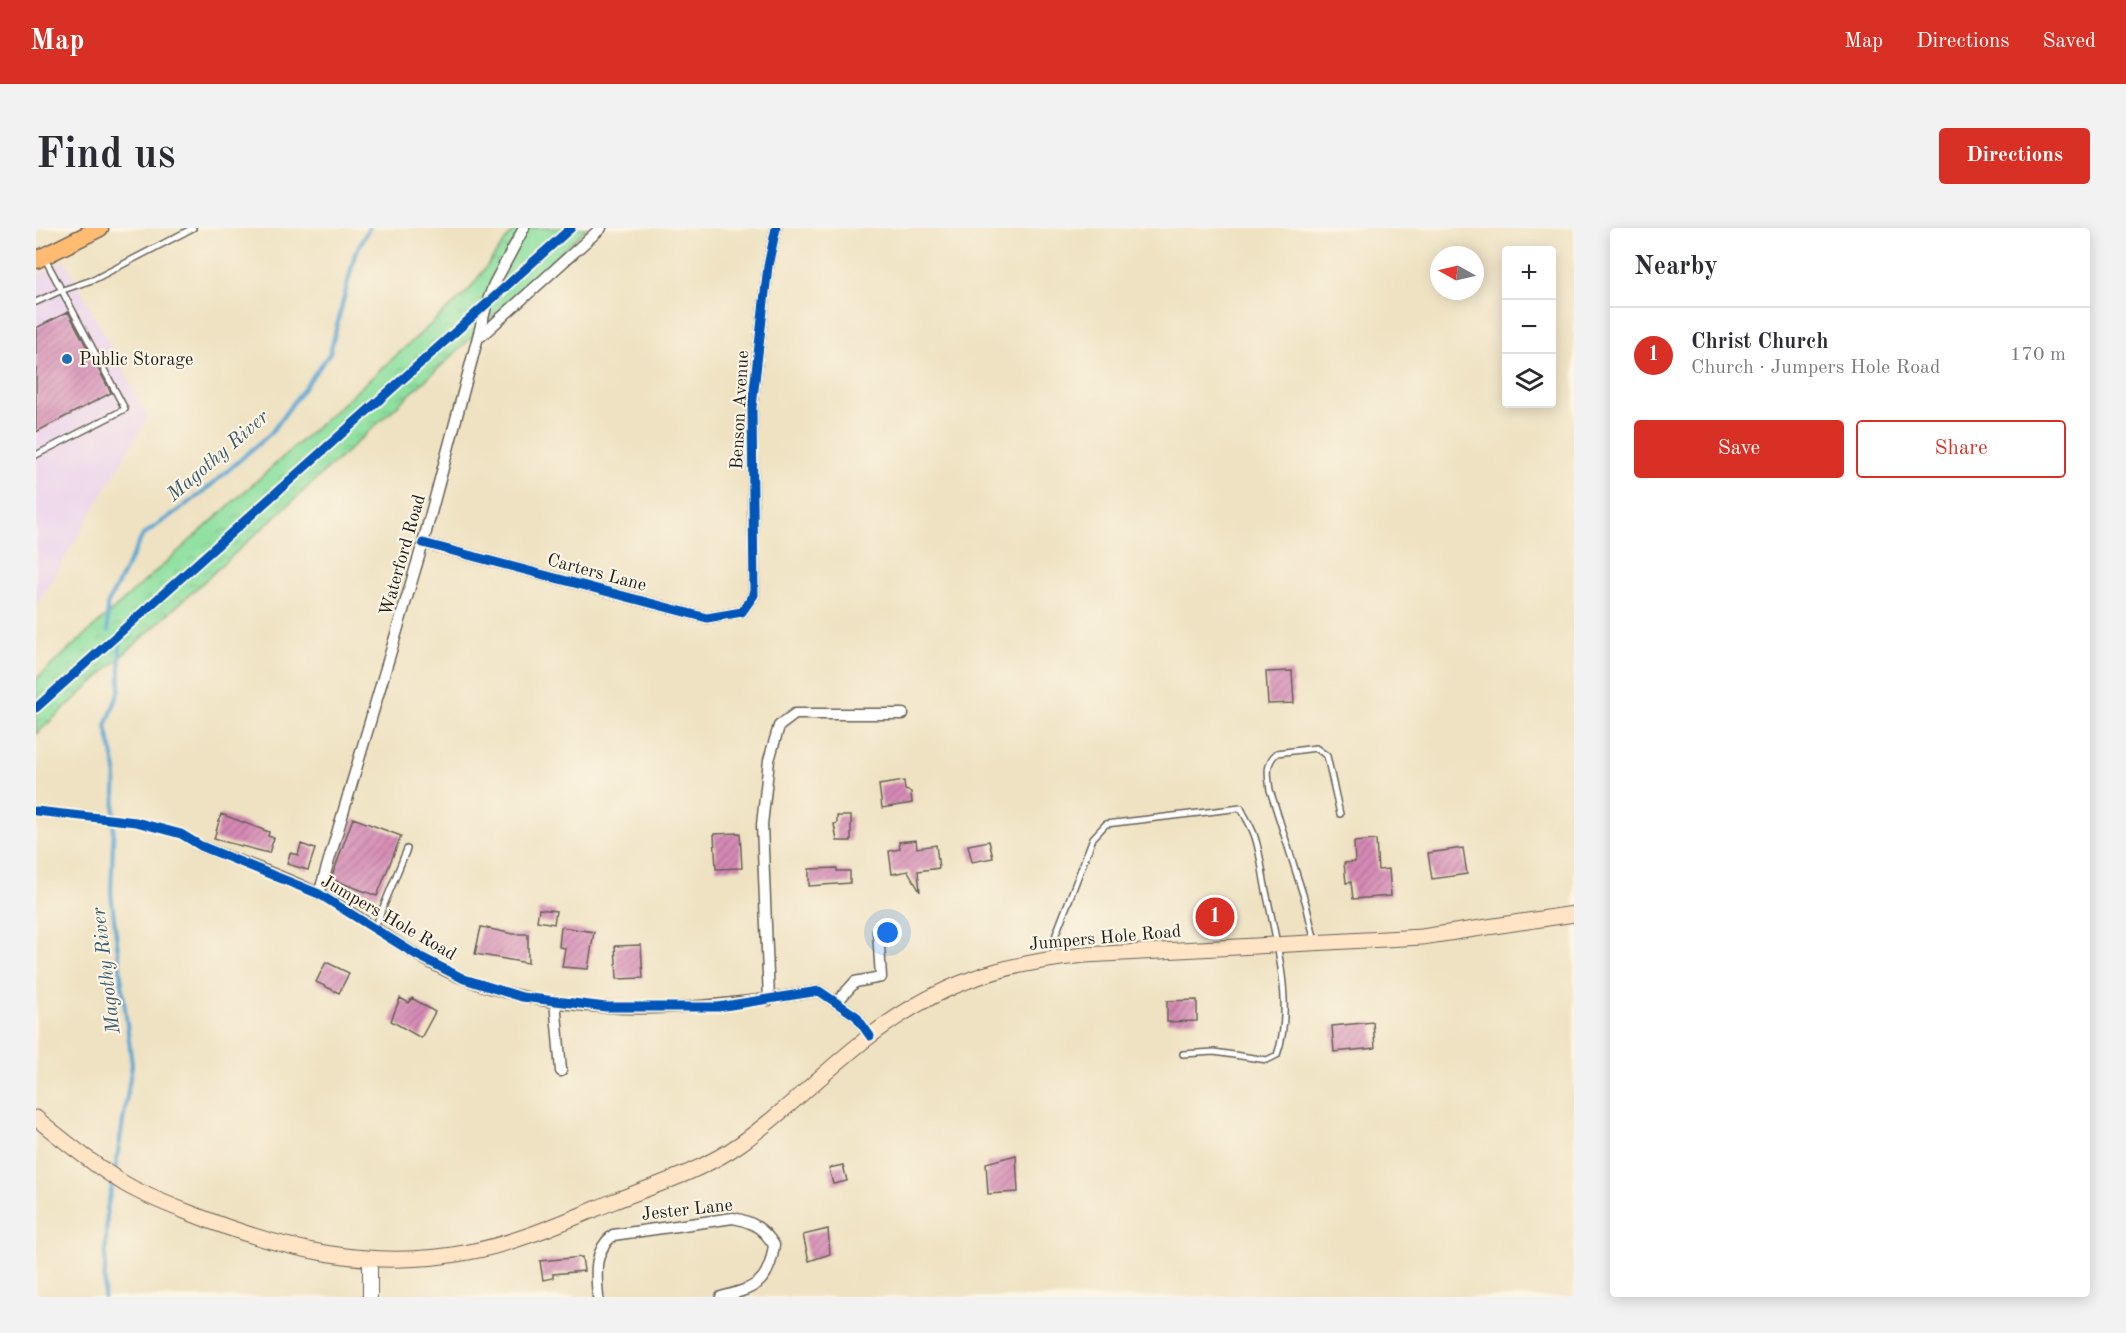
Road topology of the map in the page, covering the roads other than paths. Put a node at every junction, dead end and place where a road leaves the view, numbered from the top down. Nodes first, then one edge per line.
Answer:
1 (100, 228) edge
2 (194, 228) edge
3 (524, 228) edge
4 (601, 228) edge
5 (776, 228) edge
6 (40, 258) edge
7 (60, 291) junction
8 (36, 302) edge
9 (480, 336) junction
10 (36, 455) edge
11 (423, 543) junction
12 (754, 595) joint
13 (903, 714) dead end
14 (1340, 814) dead end
15 (201, 846) dead end
16 (407, 849) dead end
17 (319, 894) junction
18 (1574, 914) edge
19 (374, 929) junction
20 (878, 931) dead end
21 (1315, 944) junction
22 (1278, 946) junction
23 (1053, 959) junction
24 (769, 1000) junction
25 (555, 1001) junction
26 (836, 1003) junction
27 (870, 1036) junction
28 (1183, 1054) dead end
29 (561, 1071) dead end
30 (36, 1119) edge
31 (370, 1260) junction
32 (370, 1297) edge
33 (598, 1297) edge
34 (721, 1297) edge

1 - 6 main road
2 - 7 lane
3 - 9 street, Waterford Road
4 - 9 street
5 - 12 street, Benson Avenue
6 - 7 lane
7 - 8 lane
7 - 10 lane
9 - 11 street, Waterford Road
11 - 12 street, Carters Lane
11 - 17 street, Waterford Road
13 - 24 street
14 - 21 lane
15 - 17 street, Jumpers Hole Road
16 - 19 lane
17 - 19 street, Jumpers Hole Road
18 - 21 main road, Jumpers Hole Road
19 - 25 street, Jumpers Hole Road
20 - 26 street
21 - 22 main road, Jumpers Hole Road
22 - 23 main road, Jumpers Hole Road
22 - 23 lane
22 - 28 lane
23 - 27 main road, Jumpers Hole Road
24 - 25 street, Jumpers Hole Road
24 - 26 street, Jumpers Hole Road
25 - 29 street
26 - 27 street, Jumpers Hole Road
27 - 31 main road, Jumpers Hole Road
30 - 31 main road, Jumpers Hole Road
31 - 32 street
33 - 34 street, Jester Lane

